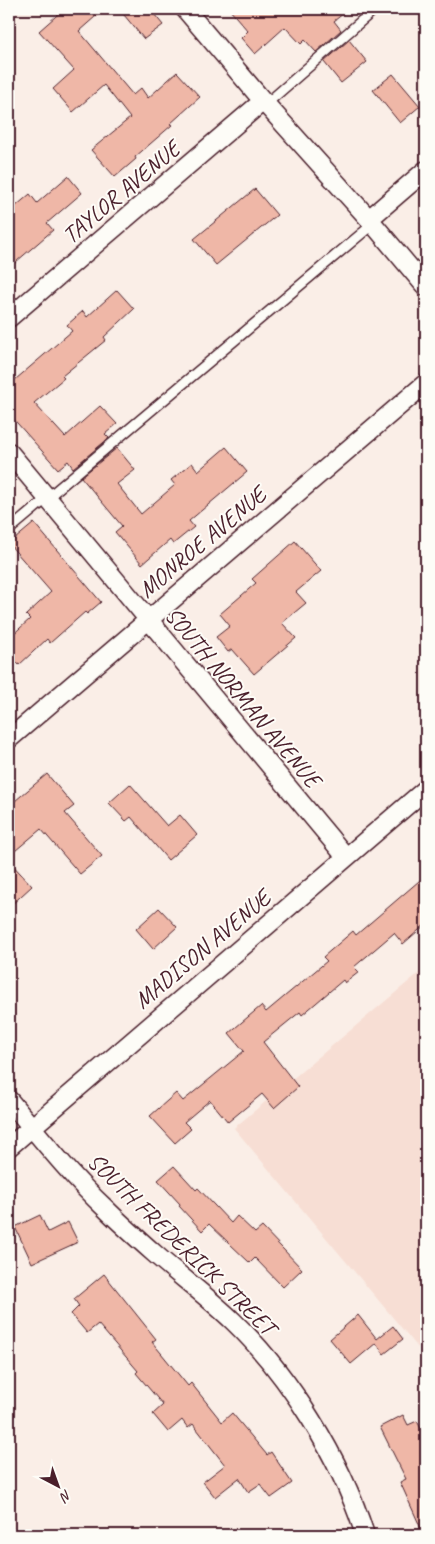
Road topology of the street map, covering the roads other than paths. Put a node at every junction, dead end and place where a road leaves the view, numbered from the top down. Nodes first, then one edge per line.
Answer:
1 (185, 9) edge
2 (375, 9) edge
3 (264, 103) junction
4 (426, 170) edge
5 (371, 221) junction
6 (426, 287) edge
7 (9, 318) edge
8 (426, 383) edge
9 (9, 452) edge
10 (46, 498) junction
11 (9, 530) edge
12 (147, 620) junction
13 (9, 739) edge
14 (426, 789) edge
15 (346, 857) junction
16 (9, 1100) edge
17 (32, 1127) junction
18 (9, 1147) edge
19 (365, 1535) edge

1 - 3 street
2 - 3 lane
3 - 5 street
3 - 7 street, TAYLOR AVENUE
4 - 5 street
5 - 6 street
5 - 10 lane
8 - 12 street, MONROE AVENUE
9 - 10 street, SOUTH NORMAN AVENUE
10 - 11 lane
10 - 12 street, SOUTH NORMAN AVENUE
12 - 13 street, MONROE AVENUE
12 - 15 street, SOUTH NORMAN AVENUE
14 - 15 street, MADISON AVENUE
15 - 17 street, MADISON AVENUE
16 - 17 street, SOUTH FREDERICK STREET
17 - 18 street, MADISON AVENUE
17 - 19 street, SOUTH FREDERICK STREET

